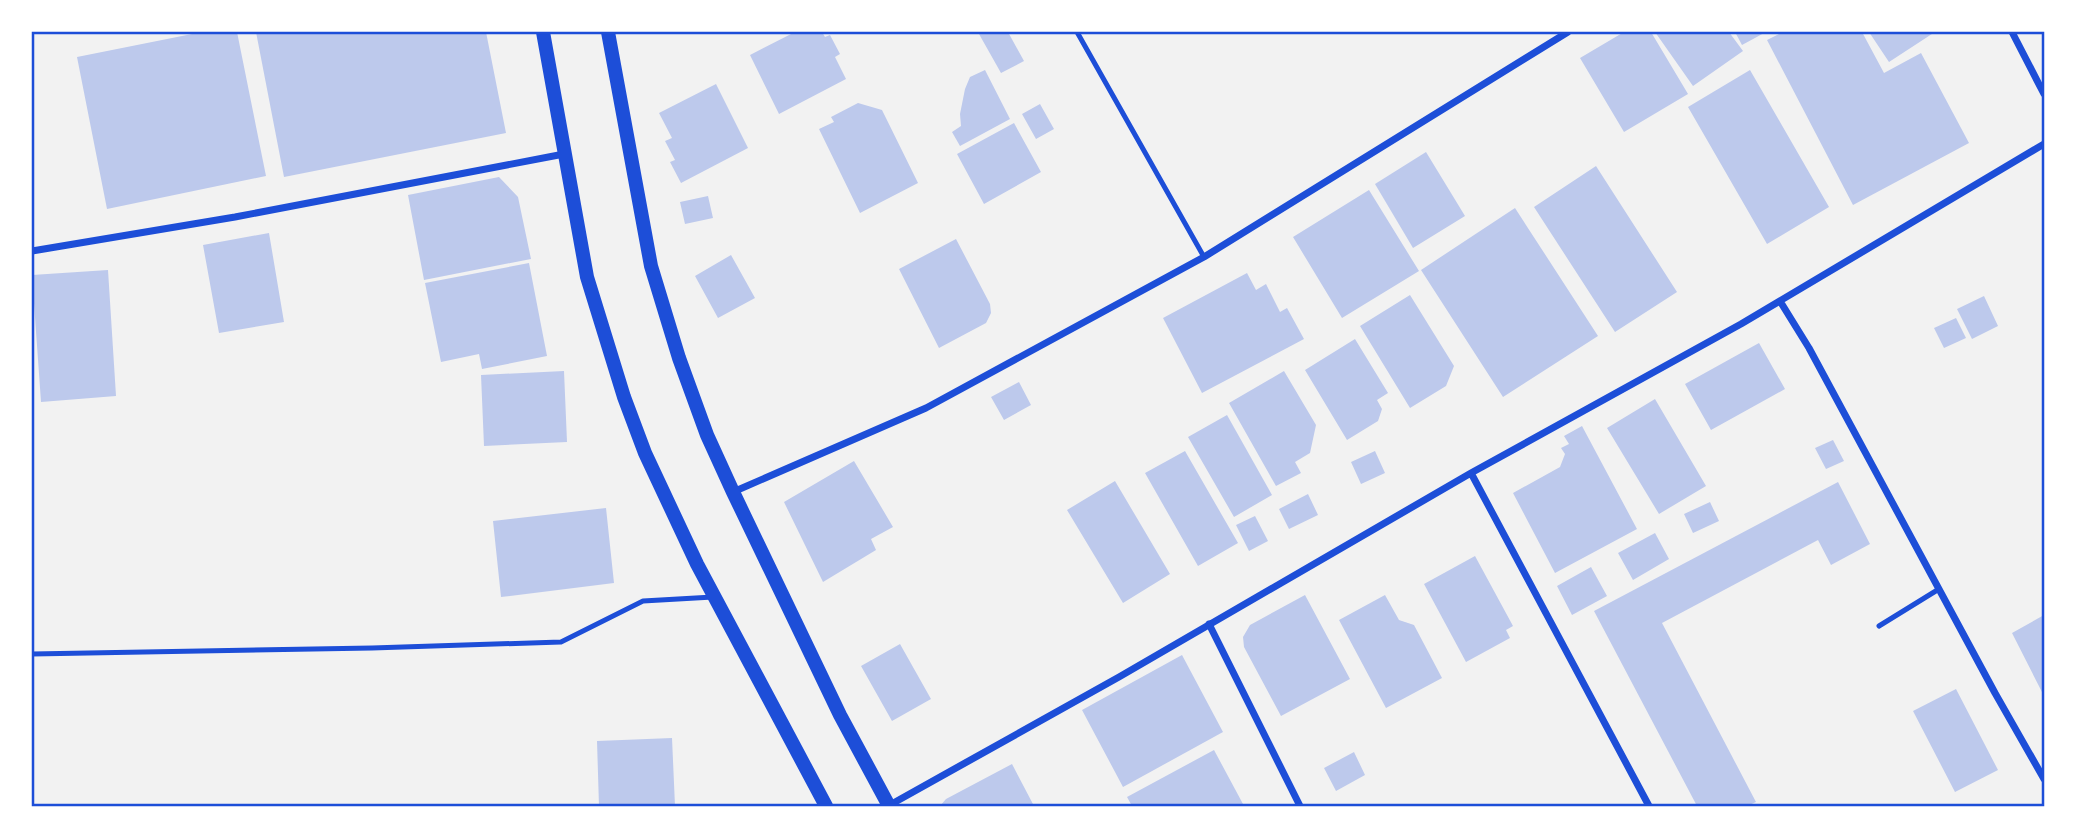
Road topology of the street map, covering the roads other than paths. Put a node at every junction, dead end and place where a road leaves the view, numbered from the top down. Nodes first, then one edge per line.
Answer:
1 (543, 32) edge
2 (608, 32) edge
3 (1077, 32) edge
4 (1568, 32) edge
5 (2012, 32) edge
6 (2045, 94) edge
7 (2045, 144) edge
8 (564, 154) junction
9 (32, 251) edge
10 (1204, 257) junction
11 (1780, 301) junction
12 (1471, 474) junction
13 (733, 492) junction
14 (1939, 589) junction
15 (713, 597) junction
16 (1209, 624) junction
17 (1879, 626) dead end
18 (32, 654) edge
19 (2045, 779) edge
20 (888, 806) edge
21 (826, 807) edge
22 (1300, 807) edge
23 (1649, 807) edge

1 - 8 main road
2 - 13 main road
3 - 10 lane
4 - 10 street
5 - 6 street
7 - 11 street
8 - 9 street
8 - 15 main road
10 - 13 street
11 - 12 street
11 - 14 street
12 - 16 street
12 - 23 street
13 - 20 main road
14 - 17 lane
14 - 19 street
15 - 18 lane
15 - 21 main road
16 - 20 street
16 - 22 street

